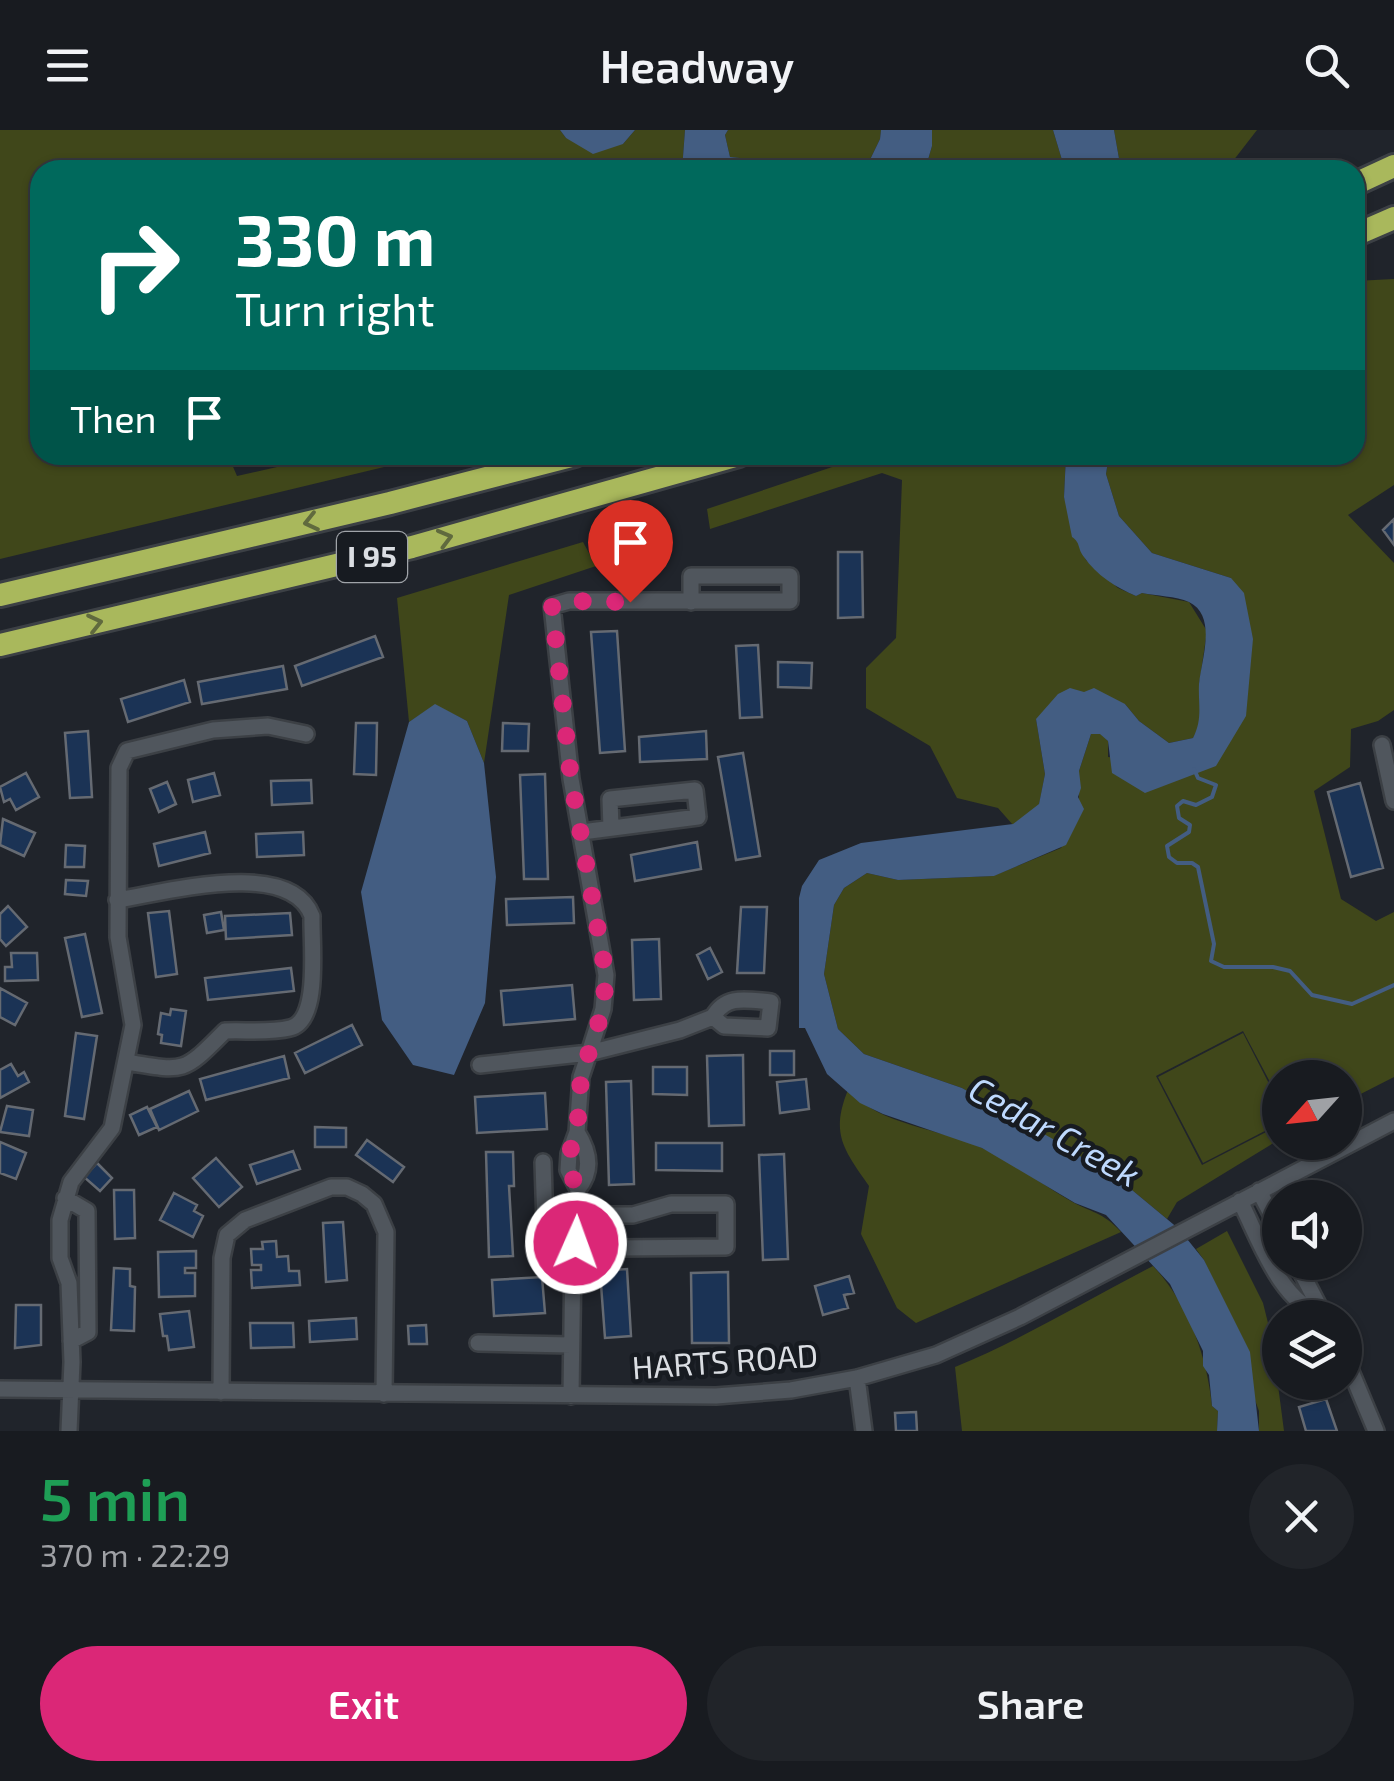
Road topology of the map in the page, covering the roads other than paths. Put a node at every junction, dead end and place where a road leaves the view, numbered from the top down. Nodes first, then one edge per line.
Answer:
1 (1394, 166) edge
2 (1365, 179) edge
3 (1394, 218) edge
4 (1365, 231) edge
5 (536, 465) edge
6 (704, 465) edge
7 (0, 595) edge
8 (691, 602) junction
9 (0, 645) edge
10 (306, 734) dead end
11 (1382, 745) dead end
12 (1393, 794) edge
13 (610, 828) junction
14 (582, 832) junction
15 (117, 900) junction
16 (713, 1017) dead end
17 (589, 1053) junction
18 (127, 1062) junction
19 (480, 1064) dead end
20 (1394, 1122) edge
21 (543, 1162) dead end
22 (1259, 1191) junction
23 (1262, 1197) edge
24 (65, 1198) junction
25 (1240, 1201) junction
26 (577, 1215) junction
27 (574, 1249) junction
28 (1300, 1300) edge
29 (72, 1342) junction
30 (478, 1343) dead end
31 (571, 1345) junction
32 (857, 1378) junction
33 (0, 1389) edge
34 (70, 1390) junction
35 (221, 1392) junction
36 (384, 1394) junction
37 (571, 1396) junction
38 (1362, 1398) edge
39 (69, 1431) edge
40 (864, 1431) edge
41 (1376, 1431) edge

1 - 2 highway
3 - 4 highway
5 -> 7 highway, I 95
9 -> 6 highway, I 95
8 - 8 street
8 - 14 street
10 - 15 street
11 - 12 street
13 - 13 street
13 - 14 street
14 - 17 street
15 - 18 street
15 - 18 street
16 - 17 street
17 - 19 street
17 - 26 street
18 - 24 street
20 - 22 street, HARTS ROAD
21 - 27 street
22 - 23 street
22 - 25 street, HARTS ROAD
24 - 29 street
24 - 29 street
25 - 28 street
25 - 32 street, HARTS ROAD
26 - 27 street
26 - 27 street
27 - 31 street
29 - 34 street
30 - 31 street
31 - 37 street
32 - 37 street, HARTS ROAD
32 - 40 street
33 - 34 street, HARTS ROAD
34 - 35 street, HARTS ROAD
34 - 39 street
35 - 36 street, HARTS ROAD
35 - 36 street
36 - 37 street, HARTS ROAD
38 - 41 street

